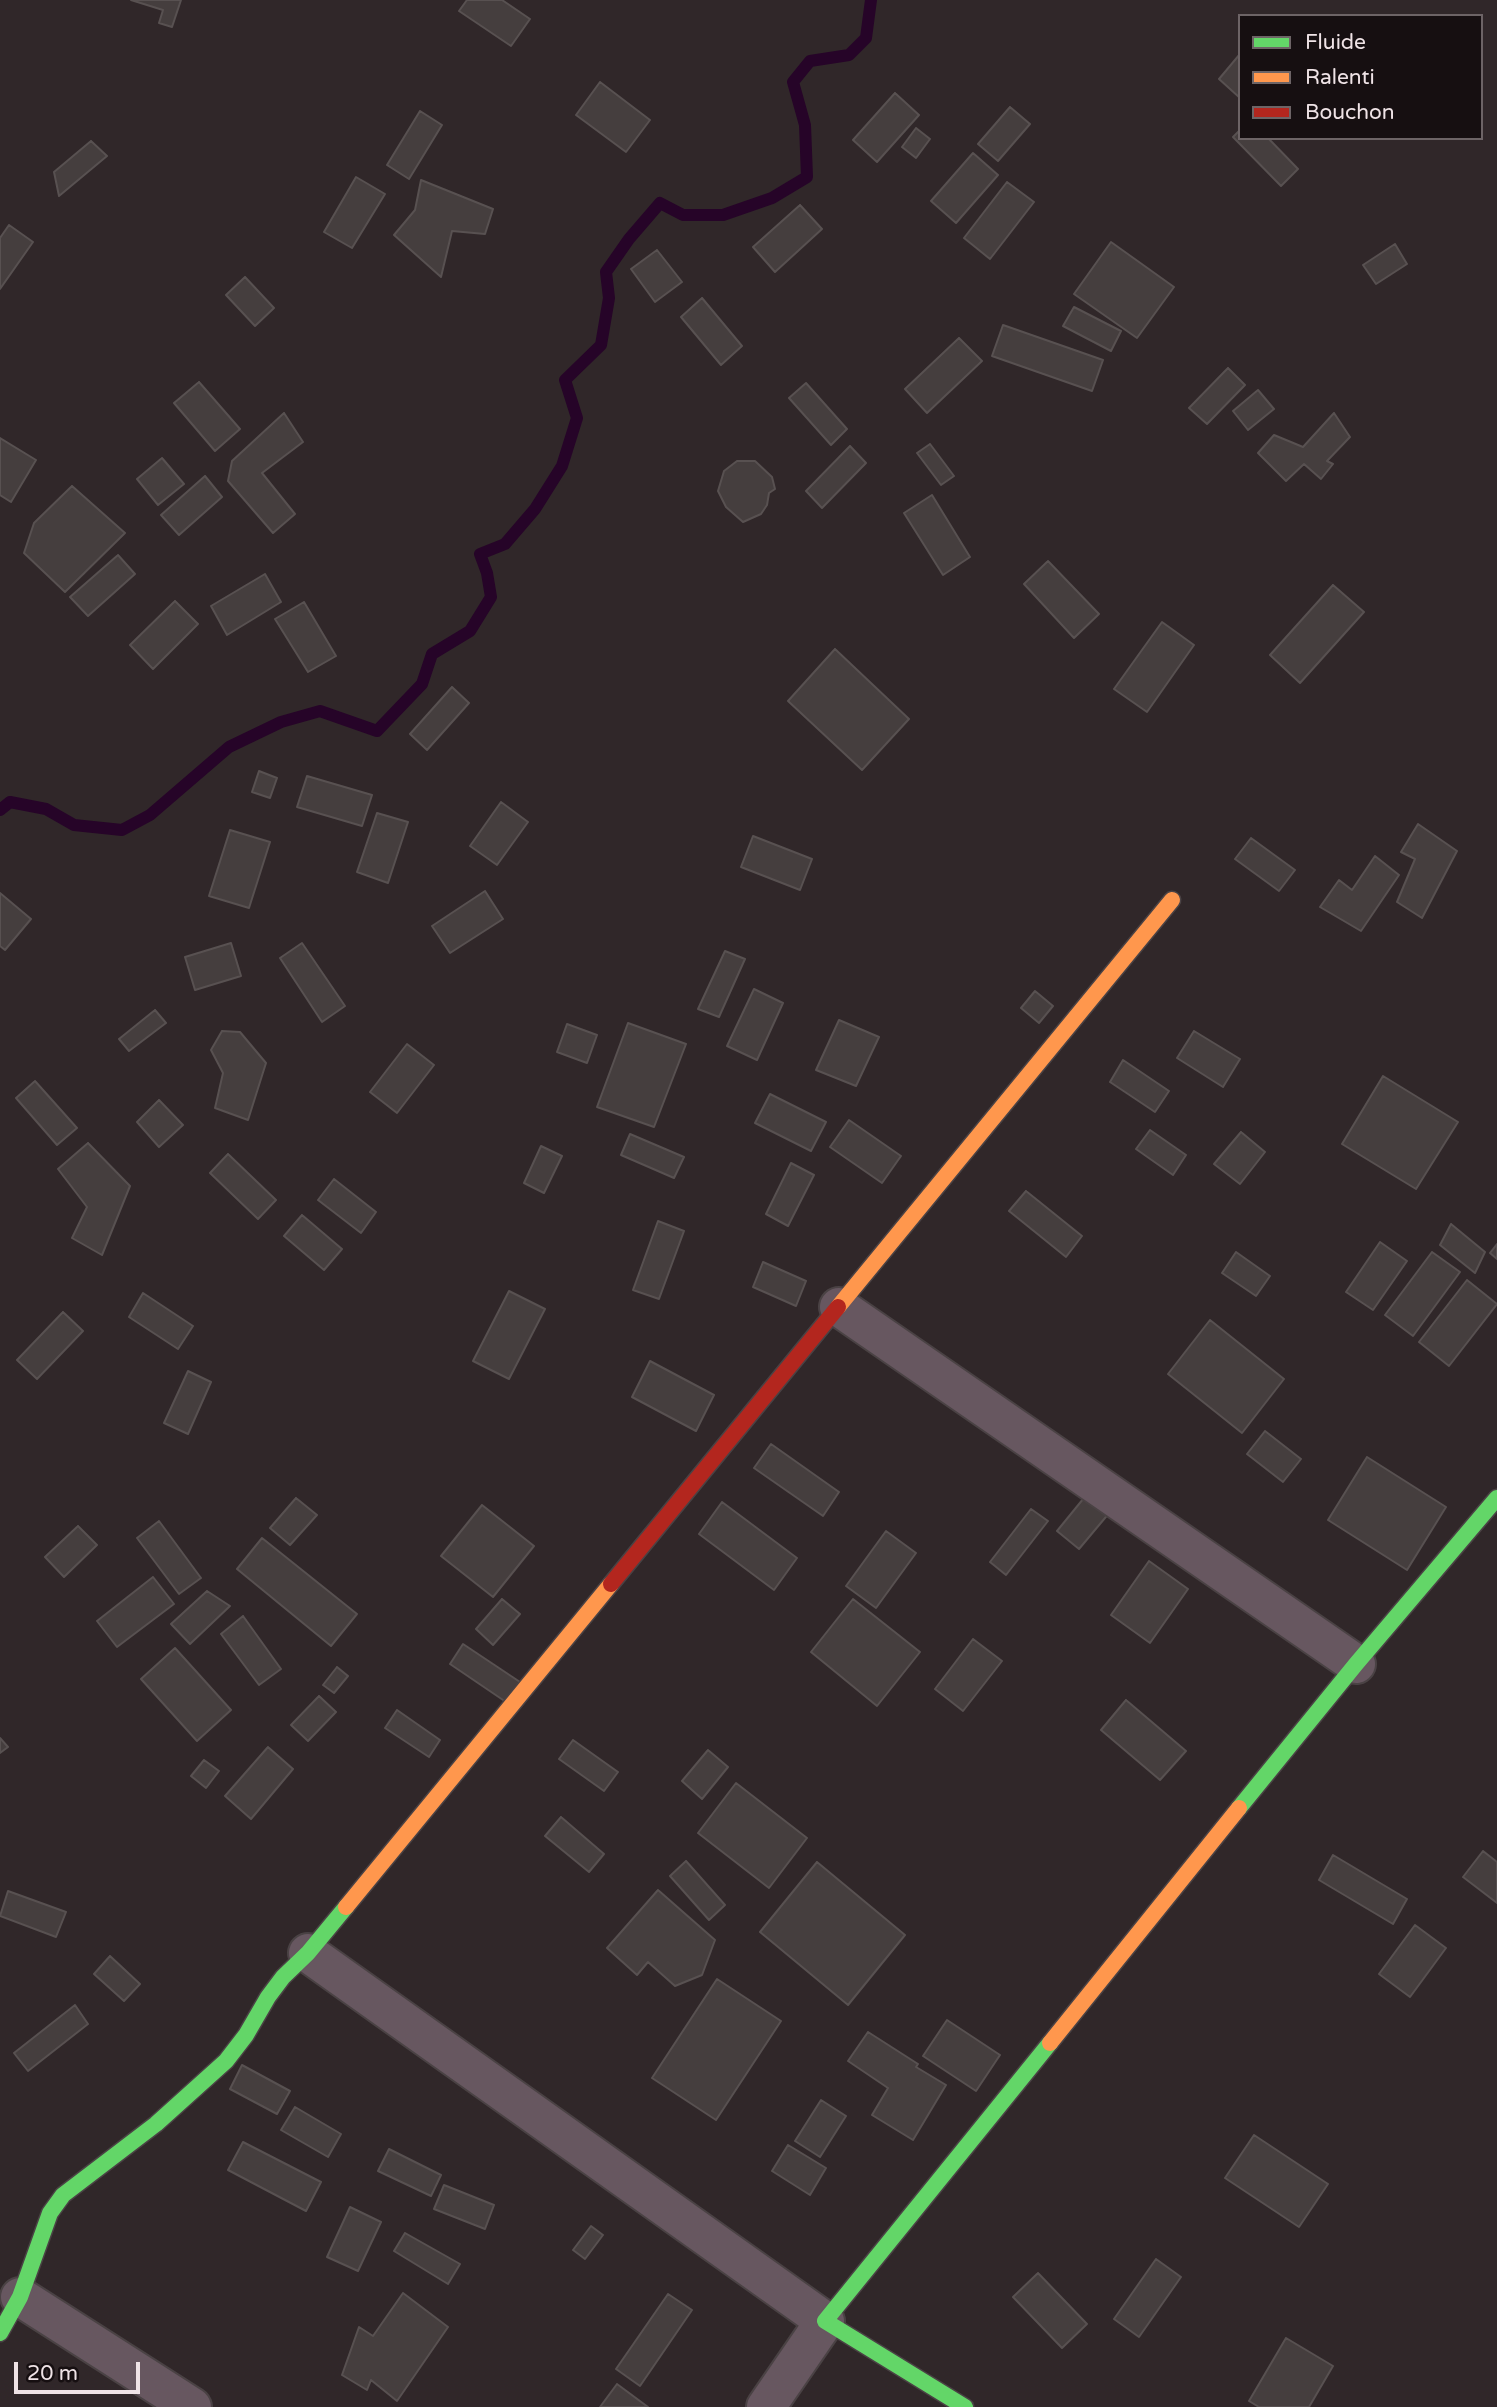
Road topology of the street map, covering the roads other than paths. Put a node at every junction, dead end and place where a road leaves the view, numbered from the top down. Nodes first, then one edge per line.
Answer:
1 (1172, 900) dead end
2 (839, 1307) junction
3 (1497, 1498) edge
4 (1356, 1664) junction
5 (308, 1953) junction
6 (20, 2297) junction
7 (825, 2321) junction
8 (0, 2333) edge
9 (192, 2407) edge
10 (766, 2407) edge
11 (965, 2407) edge

1 - 2 street
2 - 4 street
2 - 5 street
3 - 4 street
4 - 7 street
5 - 6 street
5 - 7 street
6 - 8 street
6 - 9 street
7 - 10 street
7 - 11 street

